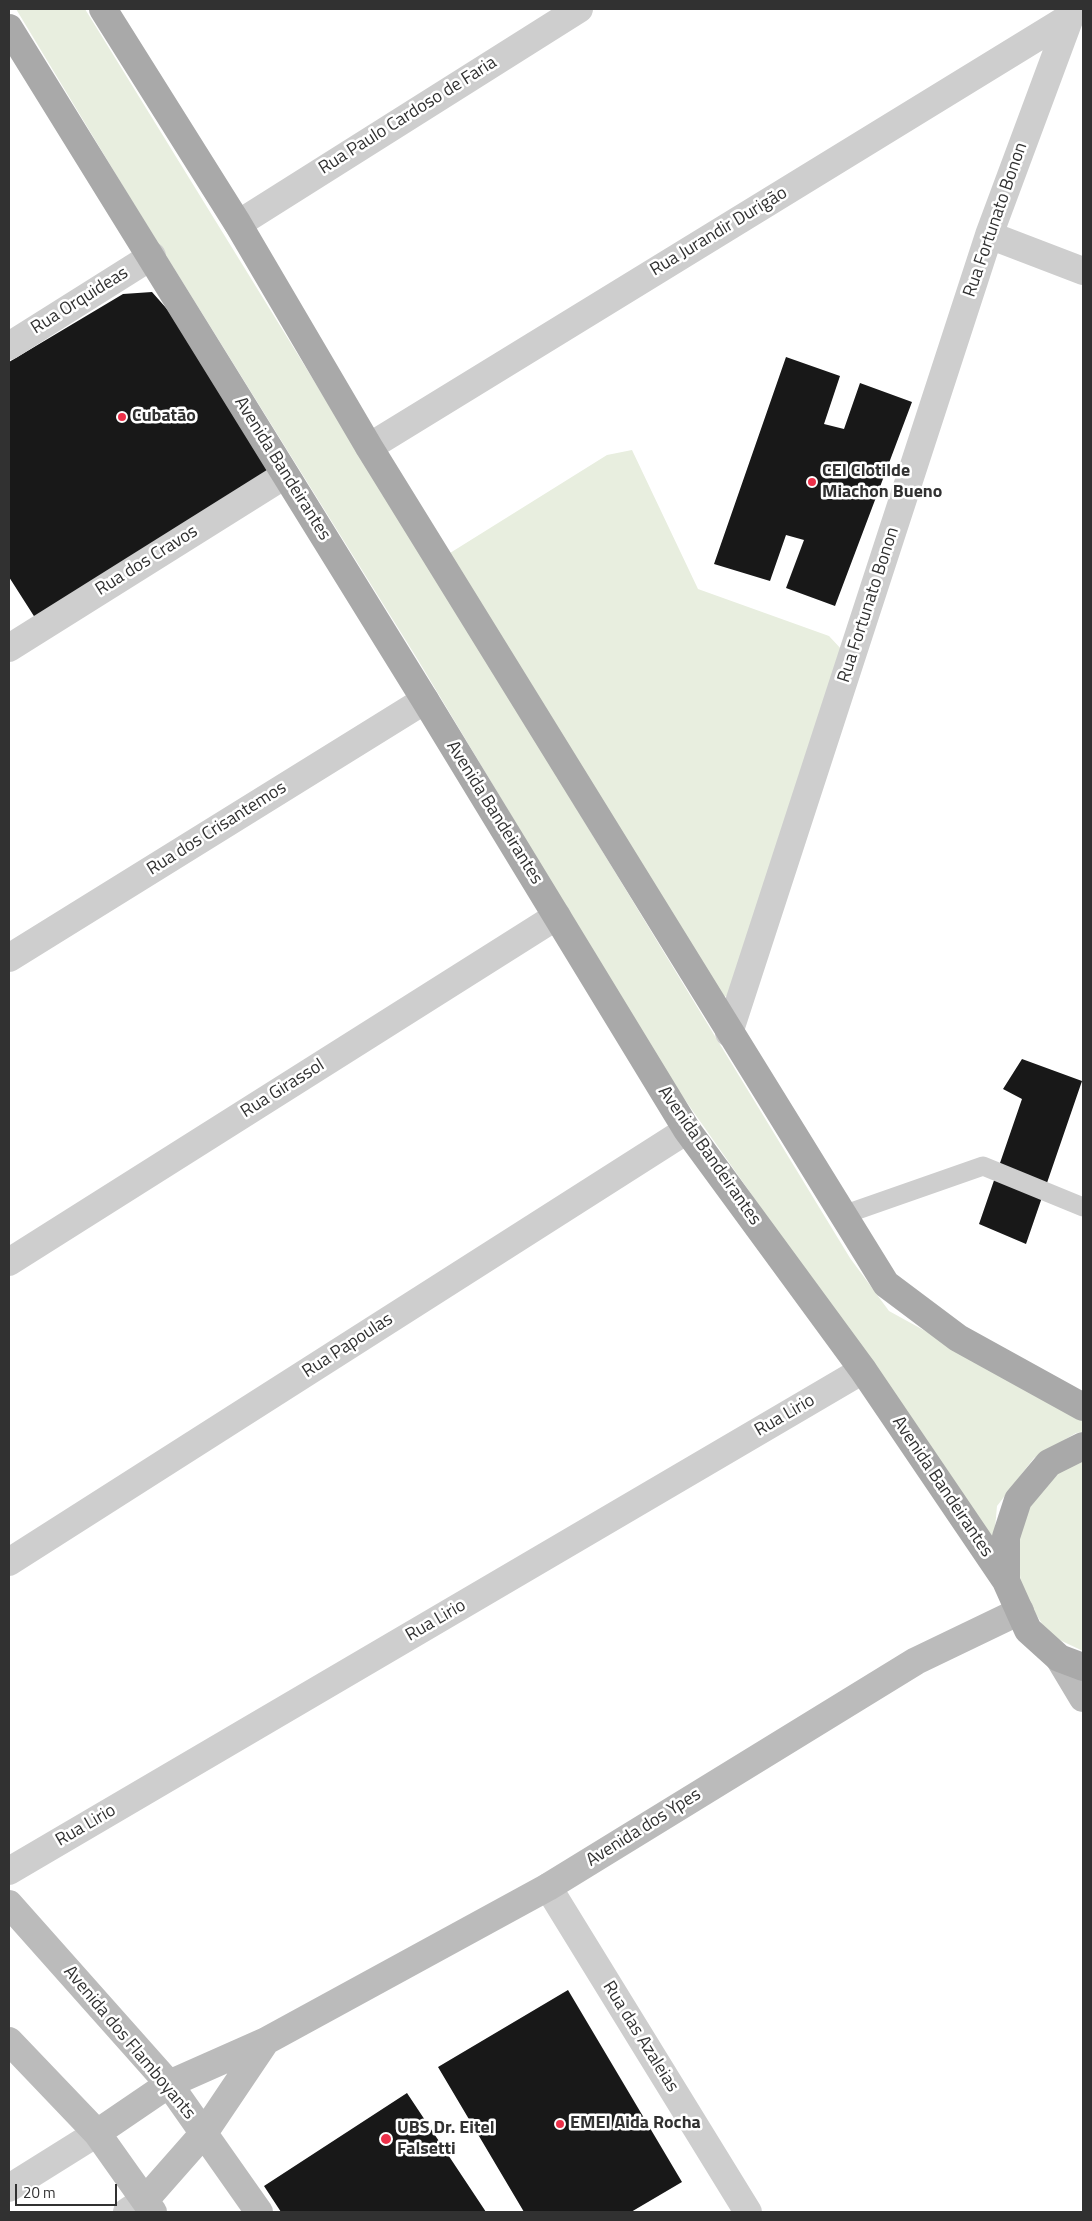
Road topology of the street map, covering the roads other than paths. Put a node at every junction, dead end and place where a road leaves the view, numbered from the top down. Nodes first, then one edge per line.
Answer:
1 (103, 9) edge
2 (579, 9) edge
3 (1071, 13) edge
4 (10, 34) edge
5 (238, 224) junction
6 (988, 235) junction
7 (152, 256) junction
8 (1083, 270) edge
9 (9, 346) edge
10 (369, 447) junction
11 (285, 475) junction
12 (9, 648) edge
13 (425, 700) junction
14 (557, 916) junction
15 (9, 958) edge
16 (729, 1033) junction
17 (687, 1130) junction
18 (1083, 1207) edge
19 (843, 1215) junction
20 (9, 1262) edge
21 (863, 1370) junction
22 (1083, 1407) edge
23 (1083, 1446) edge
24 (9, 1562) edge
25 (1006, 1581) junction
26 (1020, 1611) junction
27 (1071, 1663) edge
28 (1083, 1698) edge
29 (9, 1871) edge
30 (548, 1888) junction
31 (9, 1904) edge
32 (9, 2041) edge
33 (266, 2041) junction
34 (169, 2084) junction
35 (97, 2133) junction
36 (204, 2133) junction
37 (9, 2188) edge
38 (142, 2208) edge
39 (259, 2212) edge
40 (748, 2212) edge

1 - 5 main road
2 - 5 street, Rua Paulo Cardoso de Faria
3 - 6 street, Rua Fortunato Bonon
3 - 10 street, Rua Jurandir Durigão
4 - 7 main road, Avenida Bandeirantes
5 - 10 main road
6 - 8 street
6 - 16 street, Rua Fortunato Bonon
7 - 9 street, Rua Orquideas
7 - 11 main road, Avenida Bandeirantes
10 - 16 main road
11 - 12 street, Rua dos Cravos
11 - 13 main road, Avenida Bandeirantes
13 - 14 main road, Avenida Bandeirantes
13 - 15 street, Rua dos Crisantemos
14 - 17 main road, Avenida Bandeirantes
14 - 20 street, Rua Girassol
16 - 19 main road
17 - 21 main road, Avenida Bandeirantes
17 - 24 street, Rua Papoulas
18 - 19 lane
19 - 22 main road
21 - 25 main road, Avenida Bandeirantes
21 - 29 street, Rua Lirio
23 - 25 main road
25 - 26 main road, Avenida Bandeirantes
26 - 27 main road, Avenida Bandeirantes
26 - 30 main road, Avenida dos Ypes
27 - 28 main road
30 - 33 main road, Avenida dos Ypes
30 - 40 street, Rua das Azaleias
31 - 34 main road, Avenida dos Flamboyants
32 - 35 main road
33 - 34 main road, Avenida dos Ypes
33 - 36 main road, Avenida dos Ypes
34 - 35 main road, Avenida dos Ypes
34 - 36 main road, Avenida dos Flamboyants
35 - 37 street, Avenida dos Ypes
35 - 38 main road
36 - 38 main road, Avenida dos Ypes
36 - 39 main road, Avenida dos Flamboyants

